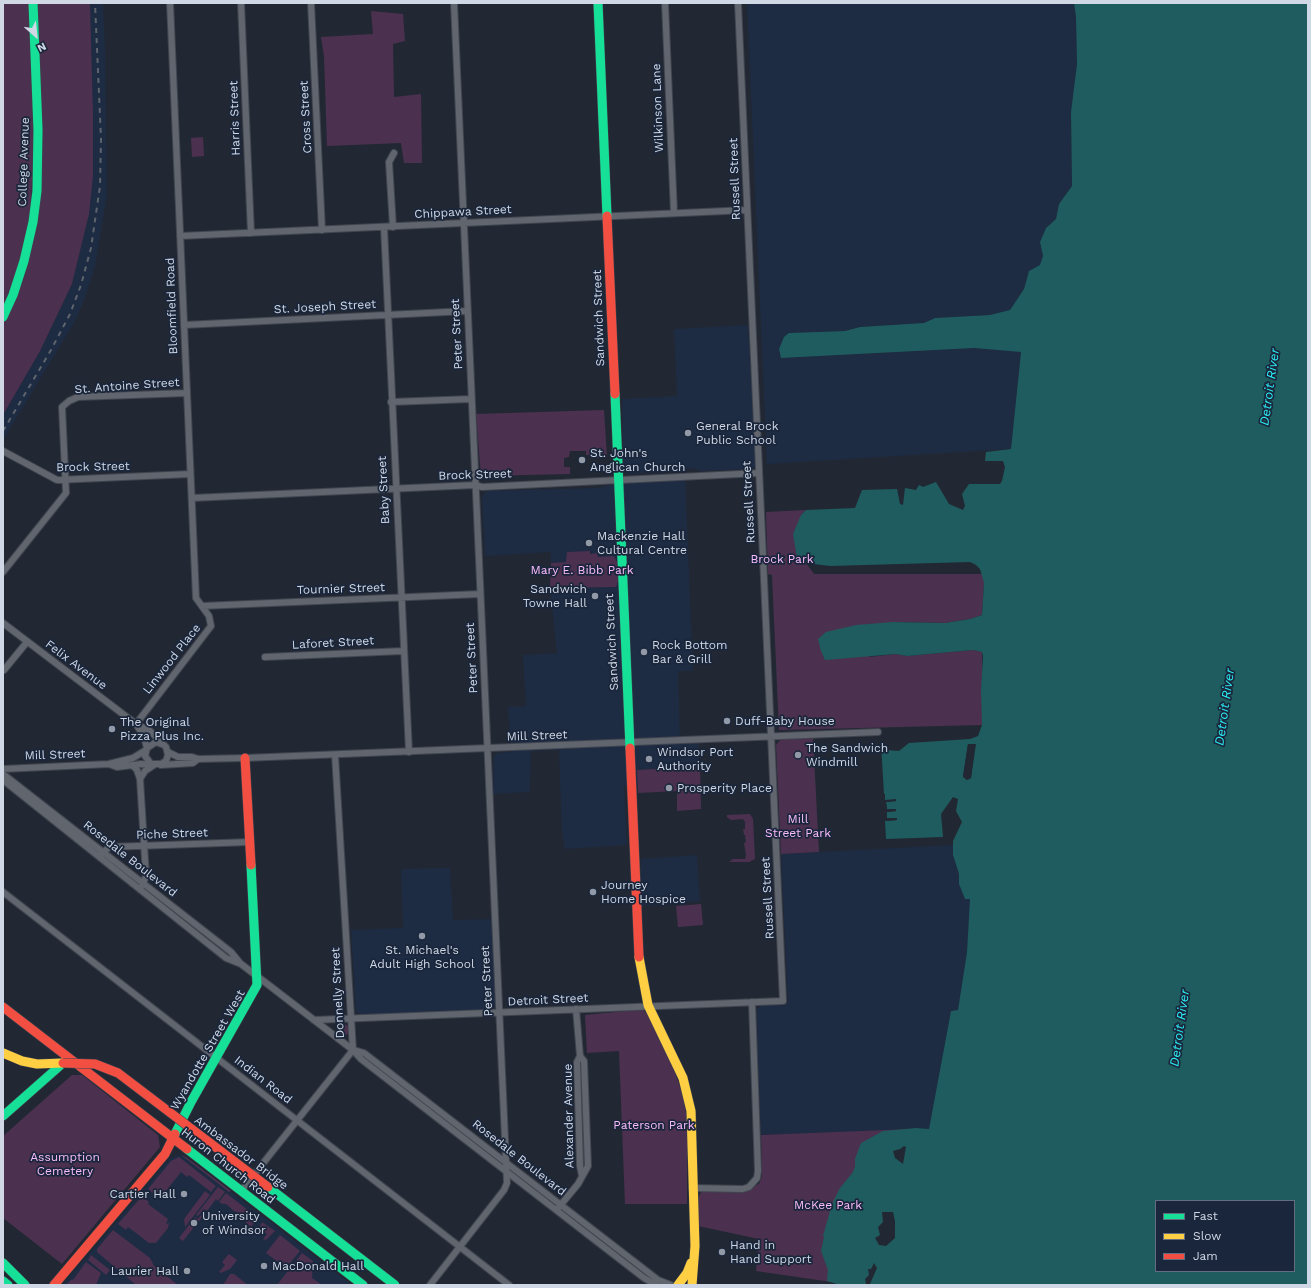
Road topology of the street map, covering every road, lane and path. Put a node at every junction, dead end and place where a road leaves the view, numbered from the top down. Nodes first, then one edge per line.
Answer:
1 (33, 3) edge
2 (170, 3) edge
3 (241, 3) edge
4 (311, 3) edge
5 (454, 3) edge
6 (598, 3) edge
7 (665, 3) edge
8 (738, 3) edge
9 (394, 153) dead end
10 (747, 210) junction
11 (674, 212) junction
12 (607, 217) junction
13 (463, 223) junction
14 (392, 226) junction
15 (384, 227) junction
16 (322, 230) junction
17 (251, 233) junction
18 (180, 236) junction
19 (467, 311) junction
20 (388, 315) junction
21 (3, 317) edge
22 (184, 325) junction
23 (187, 393) junction
24 (471, 398) junction
25 (391, 402) junction
26 (3, 451) edge
27 (759, 473) junction
28 (190, 474) junction
29 (618, 479) junction
30 (66, 480) junction
31 (475, 485) junction
32 (395, 489) junction
33 (192, 498) junction
34 (3, 572) edge
35 (480, 594) junction
36 (400, 597) junction
37 (202, 606) junction
38 (3, 623) edge
39 (27, 642) junction
40 (403, 651) junction
41 (265, 657) dead end
42 (4, 670) dead end
43 (136, 724) junction
44 (878, 732) dead end
45 (771, 736) junction
46 (629, 743) junction
47 (164, 745) junction
48 (146, 749) junction
49 (487, 749) junction
50 (168, 752) junction
51 (409, 752) junction
52 (335, 755) junction
53 (245, 758) junction
54 (198, 759) junction
55 (109, 764) junction
56 (132, 765) junction
57 (156, 765) junction
58 (3, 769) edge
59 (3, 774) edge
60 (140, 779) junction
61 (3, 780) edge
62 (250, 842) junction
63 (144, 846) junction
64 (101, 854) junction
65 (142, 886) junction
66 (3, 892) edge
67 (258, 977) junction
68 (783, 1001) joint
69 (752, 1002) junction
70 (648, 1005) junction
71 (3, 1007) edge
72 (576, 1009) junction
73 (500, 1013) junction
74 (352, 1019) junction
75 (314, 1020) junction
76 (353, 1050) junction
77 (3, 1054) edge
78 (216, 1058) junction
79 (63, 1062) junction
80 (3, 1116) edge
81 (297, 1120) junction
82 (173, 1138) junction
83 (506, 1163) junction
84 (507, 1172) junction
85 (692, 1188) junction
86 (241, 1191) junction
87 (558, 1208) junction
88 (695, 1246) junction
89 (460, 1247) junction
90 (3, 1263) edge
91 (3, 1281) edge
92 (8, 1285) edge
93 (25, 1285) edge
94 (54, 1285) edge
95 (363, 1285) edge
96 (395, 1285) edge
97 (430, 1285) edge
98 (509, 1285) edge
99 (656, 1285) edge
100 (671, 1285) edge
101 (678, 1285) edge
102 (692, 1285) edge

1 - 21 main road, College Avenue
2 - 18 street, Bloomfield Road
3 - 17 street, Harris Street
4 - 16 street, Cross Street
5 - 13 street, Peter Street
6 - 12 main road, Sandwich Street
7 - 11 street, Wilkinson Lane
8 - 10 street, Russell Street
9 - 14 street
10 - 11 street, Chippawa Street
10 - 27 street, Russell Street
11 - 12 street, Chippawa Street
12 - 13 street, Chippawa Street
12 - 29 main road, Sandwich Street
13 - 14 street, Chippawa Street
13 - 19 street, Peter Street
14 - 15 street, Chippawa Street
15 - 16 street, Chippawa Street
15 - 20 street, Baby Street
16 - 17 street, Chippawa Street
17 - 18 street, Chippawa Street
18 - 22 street, Bloomfield Road
19 - 20 street, St. Joseph Street
19 - 24 street, Peter Street
20 - 22 street, St. Joseph Street
20 - 25 street, Baby Street
22 - 23 street, Bloomfield Road
23 - 28 street, Bloomfield Road
23 - 30 street, St. Antoine Street
24 - 25 street
24 - 31 street, Peter Street
25 - 32 street, Baby Street
26 - 30 street, Brock Street
27 - 29 street, Brock Street
27 - 45 street, Russell Street
28 - 30 street, Brock Street
28 - 33 street, Bloomfield Road
29 - 31 street, Brock Street
29 - 46 main road, Sandwich Street
30 - 34 street
31 - 32 street, Brock Street
31 - 35 street, Peter Street
32 - 33 street, Brock Street
32 - 36 street, Baby Street
33 - 37 street, Bloomfield Road
35 - 36 street, Tournier Street
35 - 49 street, Peter Street
36 - 37 street, Tournier Street
36 - 40 street, Baby Street
37 - 43 street, Linwood Place
38 - 39 street, Felix Avenue
39 - 42 street
39 - 43 street, Felix Avenue
40 - 41 street, Laforet Street
40 - 51 street, Baby Street
43 - 47 street, Felix Avenue
43 - 48 street, Felix Avenue
44 - 45 street, Mill Street
45 - 46 street, Mill Street
45 - 68 street, Russell Street
46 - 49 street, Mill Street
46 - 70 main road, Sandwich Street
47 - 48 street
47 - 50 street
48 - 55 street, Mill Street
48 - 57 street
49 - 51 street, Mill Street
49 - 73 street, Peter Street
50 - 54 street, Mill Street
50 - 57 street
51 - 52 street, Mill Street
52 - 53 street, Mill Street
52 - 74 street, Donnelly Street
53 - 54 street, Mill Street
53 - 62 main road, Wyandotte Street West
54 - 57 street, Mill Street
55 - 56 street, Mill Street
55 - 58 street, Mill Street
56 - 57 street, Mill Street
56 - 60 street
57 - 60 street
59 - 64 street, Rosedale Boulevard
60 - 63 street
61 - 64 street, Rosedale Boulevard
62 - 63 street, Piche Street
62 - 67 main road, Wyandotte Street West
63 - 64 street, Piche Street
63 - 65 street
64 - 65 street, Rosedale Boulevard
65 - 67 street, Rosedale Boulevard
66 - 78 street, Indian Road
67 - 75 street, Rosedale Boulevard
67 - 78 main road, Wyandotte Street West
68 - 69 street, Detroit Street
69 - 70 street, Detroit Street
69 - 85 street
70 - 72 street, Detroit Street
70 - 85 main road, Sandwich Street
71 - 82 main road, Huron Church Road
72 - 73 street, Detroit Street
72 - 87 street, Alexander Avenue
73 - 74 street, Detroit Street
73 - 83 street, Peter Street
74 - 75 street, Detroit Street
74 - 76 street, Donnelly Street
75 - 76 street, Rosedale Boulevard
76 - 81 street, Donnelly Street
76 - 83 street, Rosedale Boulevard
76 - 84 street, Rosedale Boulevard
77 - 79 main road, Ambassador Bridge
78 - 81 street, Indian Road
78 - 82 main road, Wyandotte Street West
79 - 80 main road
79 - 96 main road, Ambassador Bridge, bridge
81 - 86 street, Donnelly Street
81 - 89 street, Indian Road
82 - 86 main road, Huron Church Road
82 - 94 main road, Wyandotte Street West
83 - 84 street, Peter Street
83 - 87 street, Rosedale Boulevard
84 - 87 street, Rosedale Boulevard
84 - 89 street, Peter Street
85 - 88 main road, Sandwich Street
86 - 95 main road, Huron Church Road
87 - 99 street, Rosedale Boulevard
87 - 100 street, Rosedale Boulevard
88 - 101 main road
88 - 102 main road
89 - 97 street, Peter Street
89 - 98 street, Indian Road
90 - 93 main road
91 - 92 main road

